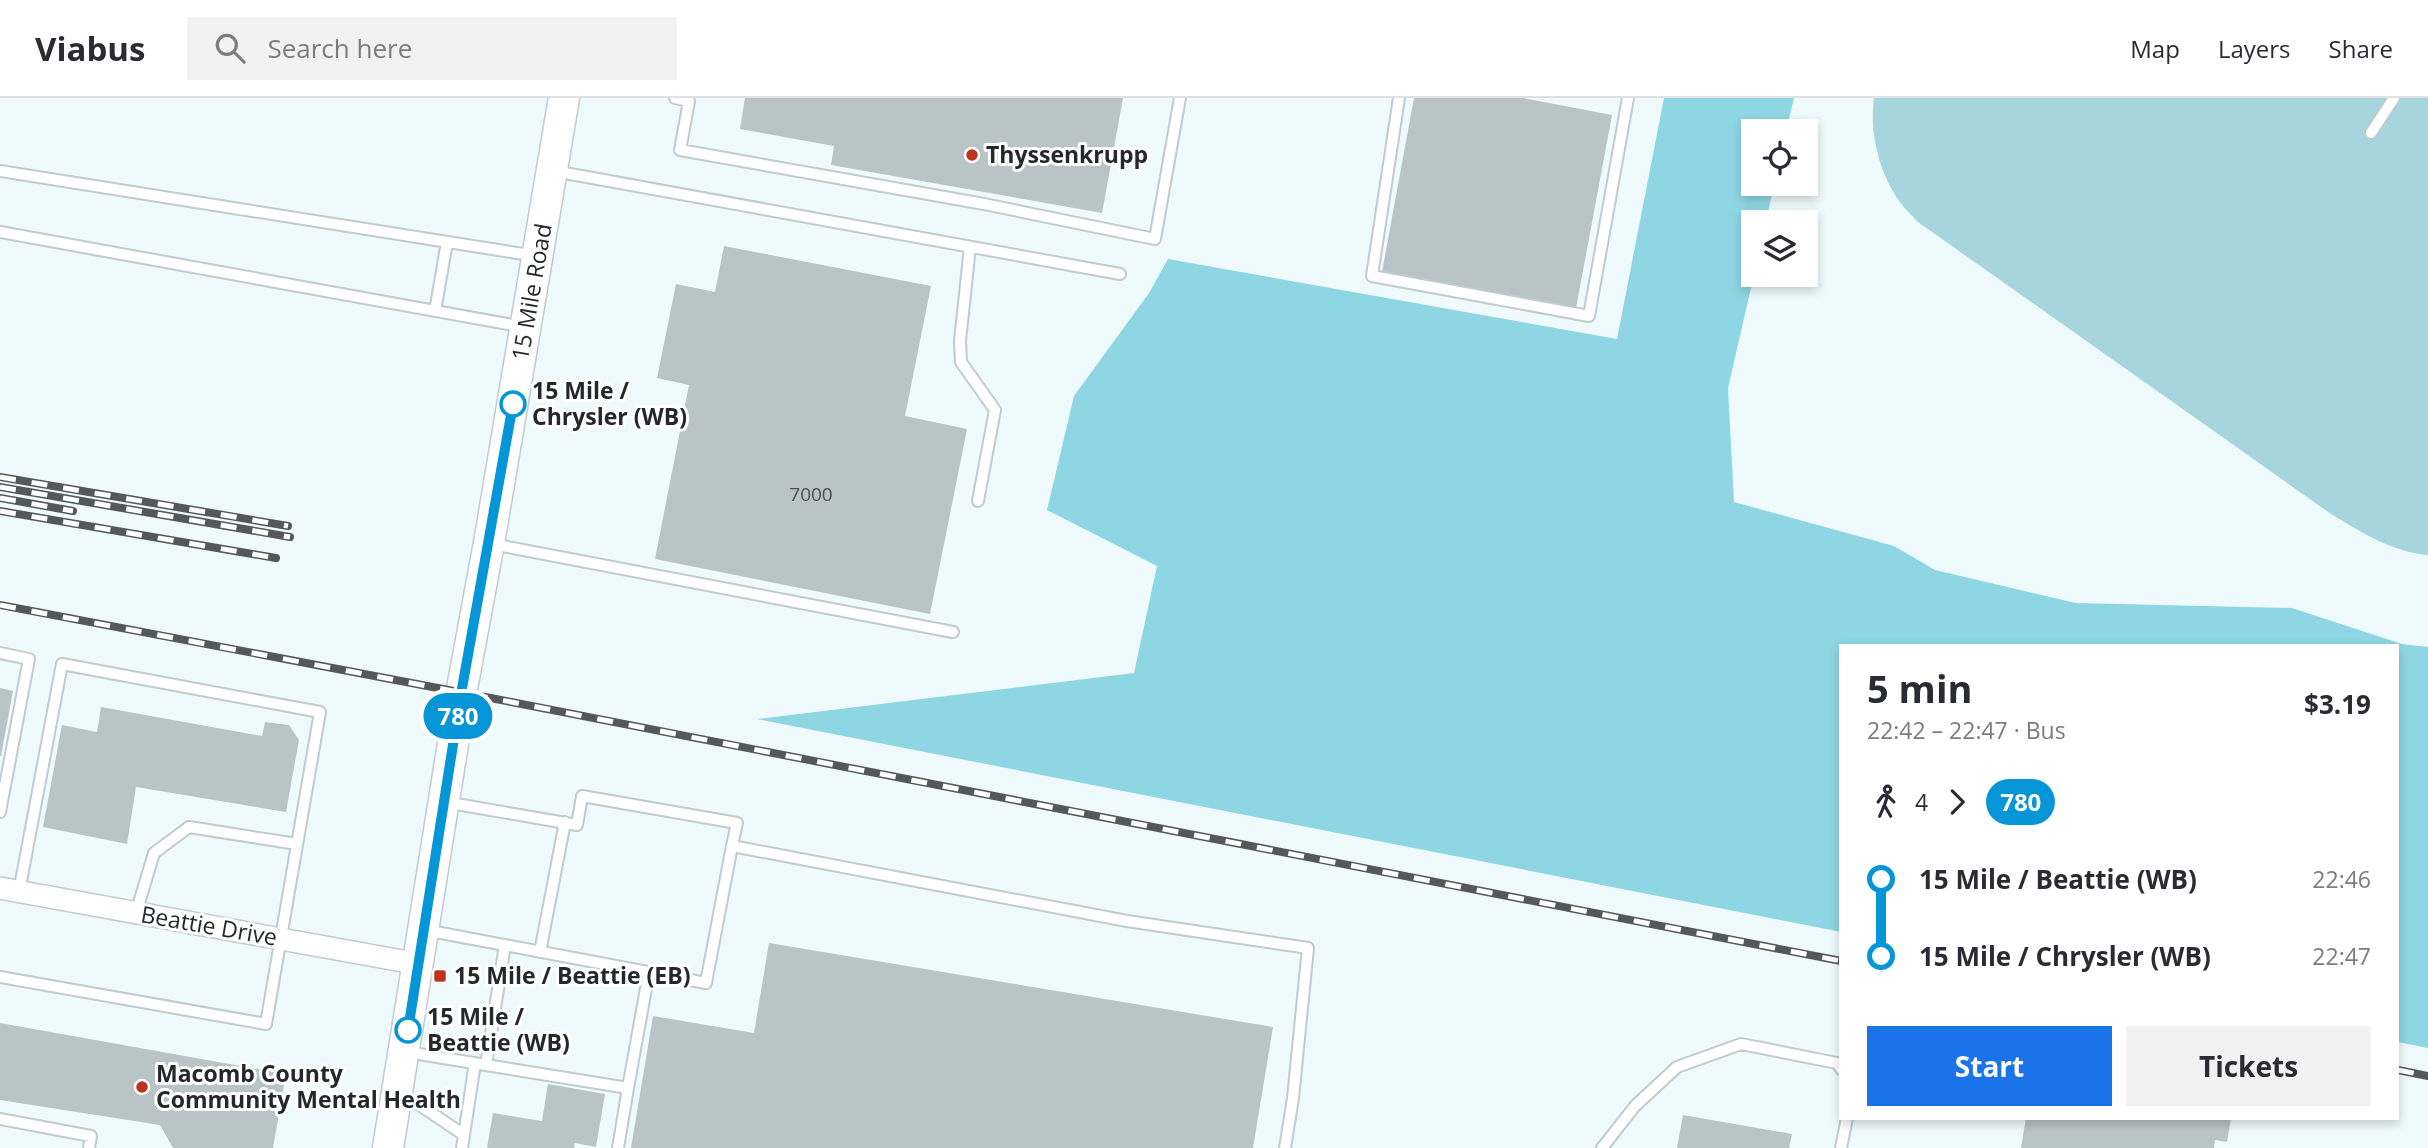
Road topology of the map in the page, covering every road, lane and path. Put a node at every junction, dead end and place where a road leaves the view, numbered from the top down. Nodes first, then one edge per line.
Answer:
1 (564, 98) edge
2 (675, 98) edge
3 (1180, 98) edge
4 (1399, 98) edge
5 (1628, 98) edge
6 (2394, 98) edge
7 (689, 99) edge
8 (2371, 133) dead end
9 (0, 171) edge
10 (554, 171) junction
11 (0, 232) edge
12 (447, 242) junction
13 (970, 247) junction
14 (538, 256) junction
15 (1120, 274) dead end
16 (435, 311) junction
17 (526, 327) junction
18 (978, 501) dead end
19 (489, 543) junction
20 (953, 632) dead end
21 (0, 653) edge
22 (445, 802) junction
23 (0, 812) edge
24 (565, 822) junction
25 (297, 844) junction
26 (732, 846) junction
27 (9, 890) edge
28 (136, 913) junction
29 (424, 930) junction
30 (281, 940) junction
31 (505, 945) junction
32 (540, 952) junction
33 (419, 964) junction
34 (649, 972) junction
35 (0, 977) edge
36 (404, 1051) junction
37 (481, 1064) junction
38 (1839, 1066) edge
39 (628, 1088) junction
40 (397, 1091) junction
41 (0, 1119) edge
42 (1847, 1120) edge
43 (464, 1135) junction
44 (89, 1148) edge
45 (388, 1148) edge
46 (462, 1148) edge
47 (618, 1148) edge
48 (1285, 1148) edge
49 (1602, 1148) edge
50 (1841, 1148) edge

1 - 10 main road, 15 Mile Road
2 - 7 lane
3 - 7 lane
4 - 5 lane
6 - 8 lane
9 - 12 lane
10 - 13 lane
10 - 14 main road, 15 Mile Road
11 - 16 lane
12 - 14 lane
12 - 16 lane
13 - 15 lane
13 - 18 lane
14 - 17 main road, 15 Mile Road
16 - 17 lane
17 - 19 main road, 15 Mile Road
19 - 20 lane
19 - 22 main road, 15 Mile Road
21 - 23 lane
22 - 24 lane
22 - 29 main road, 15 Mile Road
24 - 26 lane
24 - 32 lane
25 - 27 lane
25 - 28 lane
25 - 30 lane
26 - 34 lane
26 - 48 lane
27 - 28 street, Beattie Drive
28 - 30 street, Beattie Drive
29 - 31 lane
29 - 33 main road, 15 Mile Road
30 - 33 street, Beattie Drive
30 - 35 lane
31 - 32 lane
31 - 37 lane
32 - 34 lane
33 - 36 main road, 15 Mile Road
34 - 39 lane
36 - 37 lane
36 - 40 main road, 15 Mile Road
37 - 39 lane
37 - 43 lane
38 - 49 lane
39 - 47 lane
40 - 43 lane
40 - 45 main road, 15 Mile Road
41 - 44 lane
42 - 50 lane
43 - 46 lane

